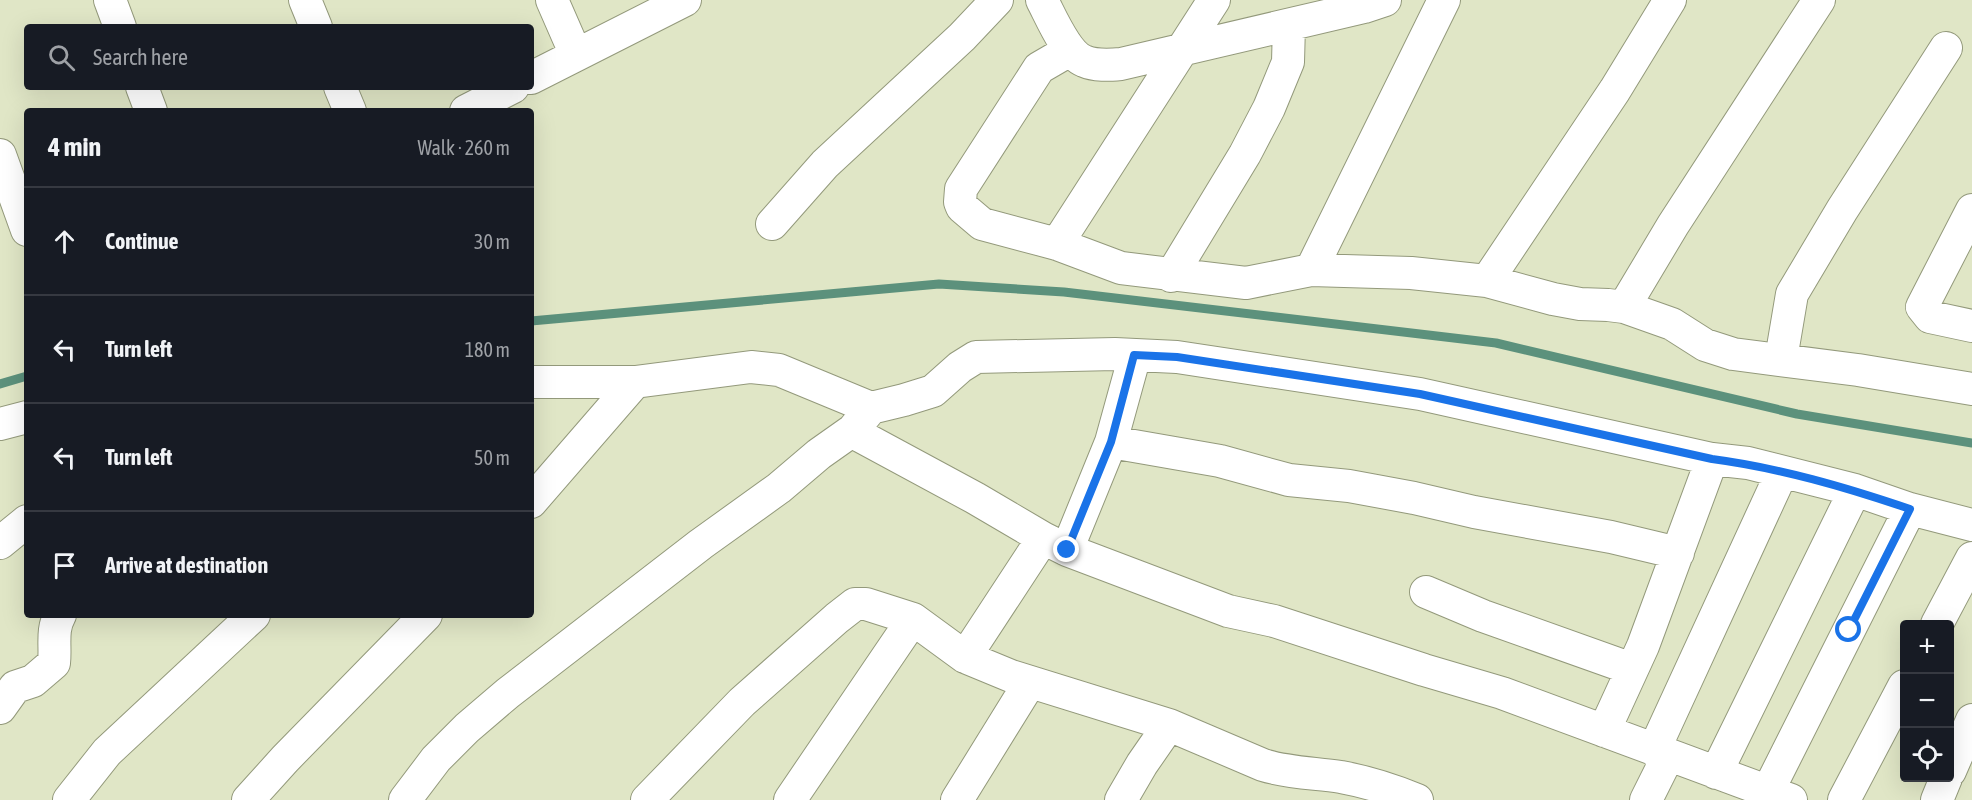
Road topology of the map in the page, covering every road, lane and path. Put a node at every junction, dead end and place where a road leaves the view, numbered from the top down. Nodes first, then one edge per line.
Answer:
1 (110, 0) edge
2 (306, 0) edge
3 (552, 0) edge
4 (685, 0) edge
5 (998, 0) edge
6 (1042, 0) edge
7 (1214, 0) edge
8 (1384, 0) edge
9 (1444, 0) edge
10 (1670, 0) edge
11 (1819, 0) edge
12 (119, 24) edge
13 (315, 24) edge
14 (1289, 25) junction
15 (1946, 48) dead end
16 (1070, 50) junction
17 (1182, 50) junction
18 (576, 55) junction
19 (534, 76) edge
20 (143, 90) edge
21 (341, 90) edge
22 (507, 90) edge
23 (150, 108) edge
24 (349, 108) edge
25 (472, 108) edge
26 (0, 155) edge
27 (1972, 210) edge
28 (24, 222) edge
29 (772, 224) dead end
30 (1057, 244) junction
31 (1311, 270) junction
32 (1171, 276) junction
33 (1487, 281) junction
34 (1624, 308) junction
35 (1972, 326) edge
36 (1134, 355) junction
37 (1781, 359) junction
38 (534, 382) edge
39 (635, 382) junction
40 (1972, 389) edge
41 (24, 418) edge
42 (862, 419) junction
43 (0, 424) edge
44 (1111, 442) junction
45 (1712, 459) junction
46 (1782, 472) junction
47 (1855, 490) junction
48 (534, 499) edge
49 (1910, 509) junction
50 (24, 523) edge
51 (1972, 525) edge
52 (0, 543) edge
53 (1055, 544) junction
54 (1678, 553) junction
55 (1972, 558) edge
56 (1426, 592) dead end
57 (59, 618) edge
58 (251, 618) edge
59 (423, 618) edge
60 (914, 619) junction
61 (1939, 620) edge
62 (965, 657) junction
63 (1632, 669) junction
64 (1030, 682) junction
65 (1900, 695) edge
66 (0, 708) edge
67 (1972, 720) edge
68 (1169, 725) junction
69 (1604, 731) junction
70 (1661, 753) junction
71 (1954, 762) edge
72 (1716, 773) junction
73 (1945, 782) edge
74 (1779, 795) edge
75 (69, 800) edge
76 (248, 800) edge
77 (405, 800) edge
78 (647, 800) edge
79 (790, 800) edge
80 (957, 800) edge
81 (1121, 800) edge
82 (1417, 800) edge
83 (1646, 800) edge
84 (1844, 800) edge
85 (1936, 800) edge

1 - 12 street
2 - 13 street
3 - 18 street
4 - 18 street
5 - 29 street
6 - 16 street
7 - 17 street
8 - 14 street
9 - 31 street
10 - 33 street
11 - 34 street
14 - 17 street
14 - 32 street
15 - 37 street
16 - 17 street
16 - 30 street
17 - 30 street
18 - 19 street
20 - 23 street
21 - 24 street
22 - 25 street
26 - 28 street
27 - 35 street
30 - 32 street
31 - 32 street
31 - 33 street
33 - 34 street
34 - 37 street
36 - 42 street
36 - 44 street
36 - 45 street
37 - 40 street
38 - 39 street
39 - 42 street
39 - 48 street
41 - 43 street
42 - 53 street
42 - 77 street
44 - 53 street
44 - 54 street
45 - 46 street
45 - 54 street
46 - 47 street
46 - 70 street
47 - 49 street
47 - 72 street
49 - 51 street
49 - 74 street
50 - 52 street
53 - 62 street
53 - 69 street
54 - 63 street
55 - 61 street
56 - 63 street
57 - 66 street
58 - 75 street
59 - 76 street
60 - 62 street
60 - 78 street
60 - 79 street
62 - 64 street
63 - 69 street
64 - 68 street
64 - 80 street
65 - 84 street
67 - 71 street
68 - 81 street
68 - 82 street
69 - 70 street
70 - 72 street
70 - 83 street
72 - 74 street
73 - 85 street

